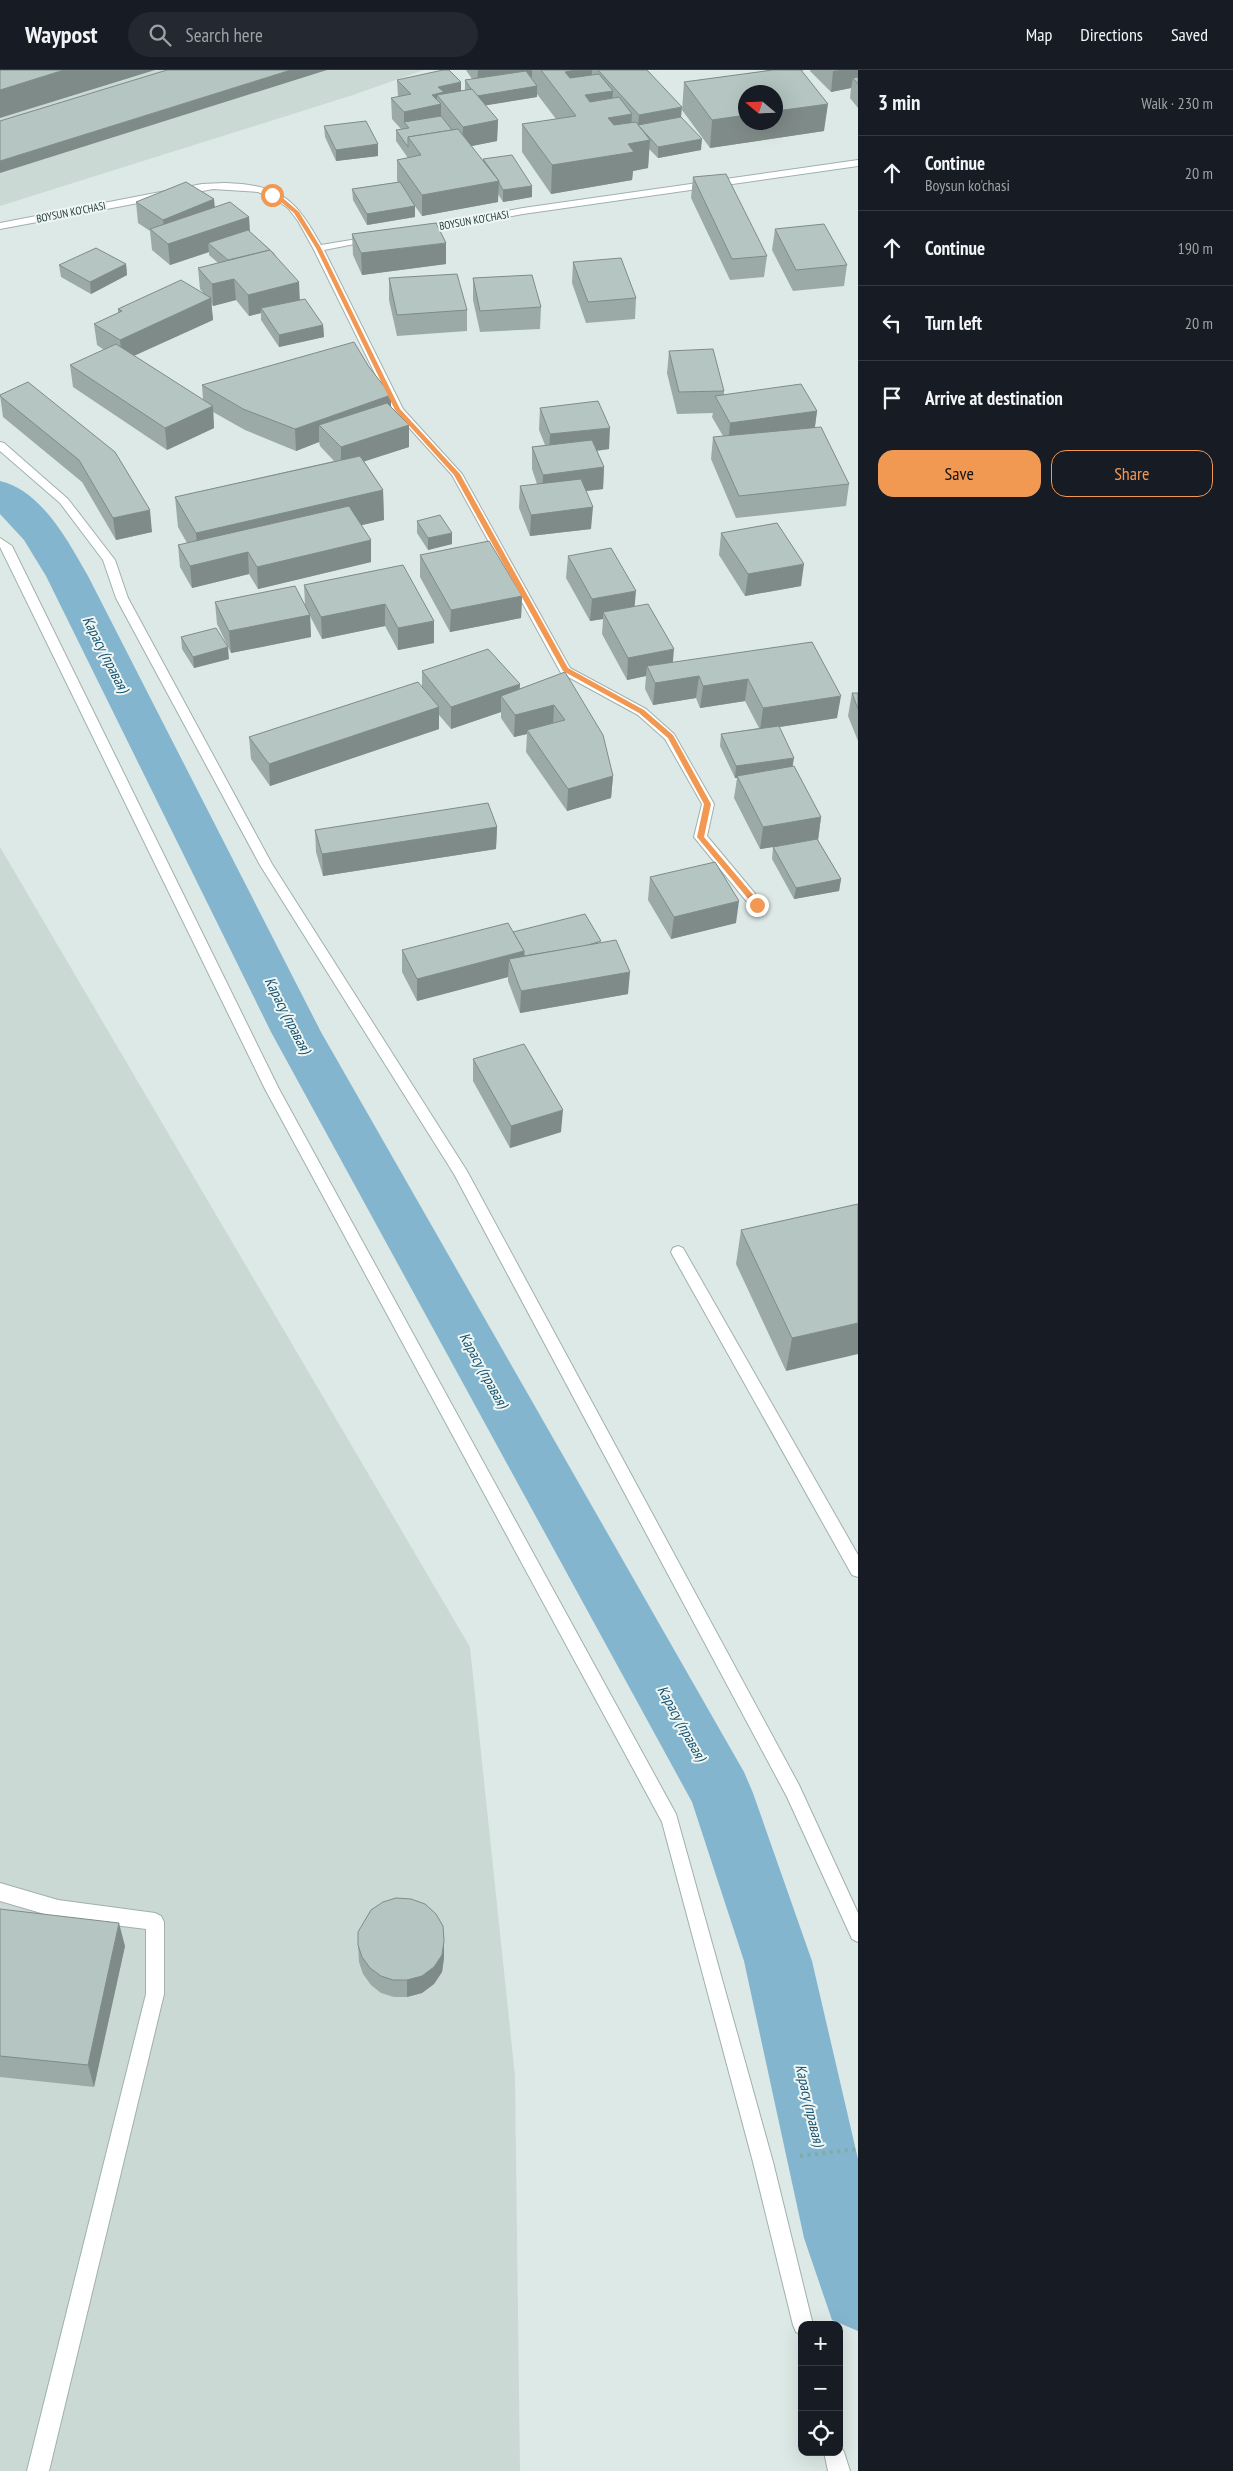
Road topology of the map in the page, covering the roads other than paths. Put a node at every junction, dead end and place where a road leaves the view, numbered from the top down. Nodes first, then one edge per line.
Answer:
1 (858, 163) edge
2 (0, 226) edge
3 (406, 232) edge
4 (387, 236) edge
5 (318, 248) junction
6 (0, 445) edge
7 (0, 540) edge
8 (757, 905) dead end
9 (678, 1252) dead end
10 (858, 1570) edge
11 (0, 1892) edge
12 (858, 1933) edge
13 (802, 2321) edge
14 (835, 2456) edge
15 (38, 2471) edge
16 (839, 2471) edge

1 - 3 street, BOYSUN KO'CHASI
2 - 5 street, BOYSUN KO'CHASI
4 - 5 street
5 - 8 street, BOYSUN KO'CHASI
6 - 12 street
7 - 13 street
9 - 10 street
11 - 15 street
14 - 16 street

